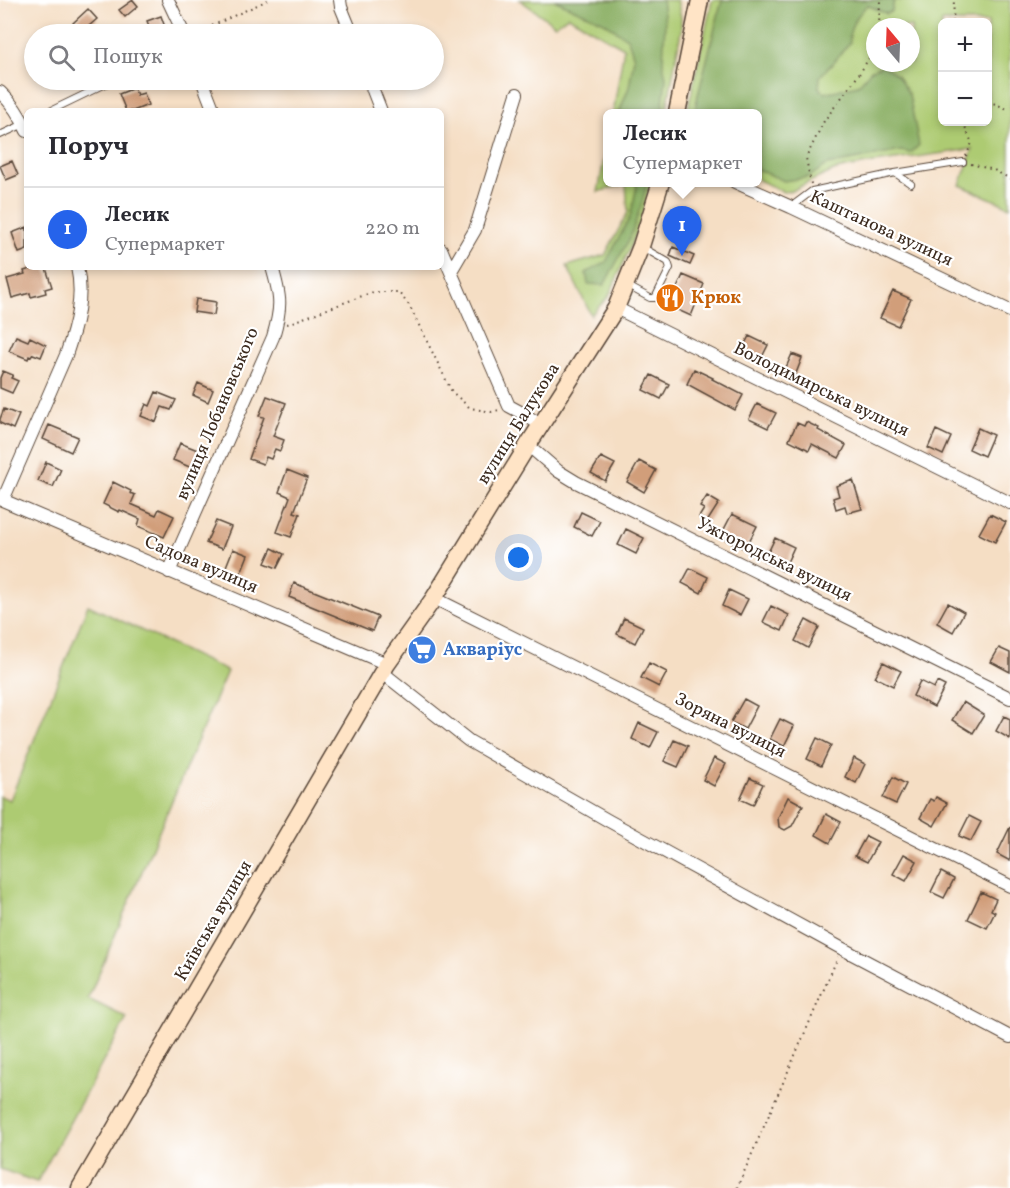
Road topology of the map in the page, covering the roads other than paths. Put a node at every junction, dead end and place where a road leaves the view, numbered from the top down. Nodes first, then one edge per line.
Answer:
1 (168, 0) edge
2 (340, 0) edge
3 (700, 0) edge
4 (179, 24) edge
5 (347, 24) edge
6 (93, 90) edge
7 (206, 90) edge
8 (373, 90) edge
9 (0, 92) edge
10 (517, 94) dead end
11 (56, 108) edge
12 (213, 108) edge
13 (380, 108) edge
14 (677, 109) edge
15 (24, 122) edge
16 (24, 126) edge
17 (0, 135) edge
18 (963, 162) road end
19 (895, 174) junction
20 (911, 184) dead end
21 (660, 187) edge
22 (744, 187) edge
23 (791, 207) junction
24 (641, 246) junction
25 (444, 256) edge
26 (78, 270) edge
27 (273, 270) edge
28 (451, 271) junction
29 (626, 285) junction
30 (616, 308) junction
31 (1010, 311) edge
32 (542, 426) junction
33 (528, 445) junction
34 (1, 500) edge
35 (1010, 504) edge
36 (169, 572) junction
37 (434, 598) junction
38 (385, 669) junction
39 (1010, 698) edge
40 (1010, 886) edge
41 (1010, 1037) edge
42 (80, 1188) edge

1 - 4 street
2 - 5 street
3 - 14 main road
6 - 11 lane
7 - 12 street
8 - 13 street
9 - 15 street
10 - 28 street
16 - 17 lane
18 - 19 lane
19 - 20 lane
19 - 23 lane
21 - 24 main road, вулиця Балукова
22 - 23 street, Каштанова вулиця
23 - 31 street, Каштанова вулиця
24 - 29 main road, вулиця Балукова
24 - 29 lane
25 - 28 street
26 - 34 street
27 - 36 street, вулиця Лобановського
28 - 32 street
29 - 30 main road, вулиця Балукова
30 - 32 main road, вулиця Балукова
30 - 35 street, Володимирська вулиця
32 - 33 main road, вулиця Балукова
33 - 37 main road, вулиця Балукова
33 - 39 street, Ужгородська вулиця
34 - 36 street, Садова вулиця
36 - 38 street, Садова вулиця
37 - 38 main road, вулиця Балукова
37 - 40 street, Зоряна вулиця
38 - 41 street, Садова вулиця
38 - 42 main road, Київська вулиця

